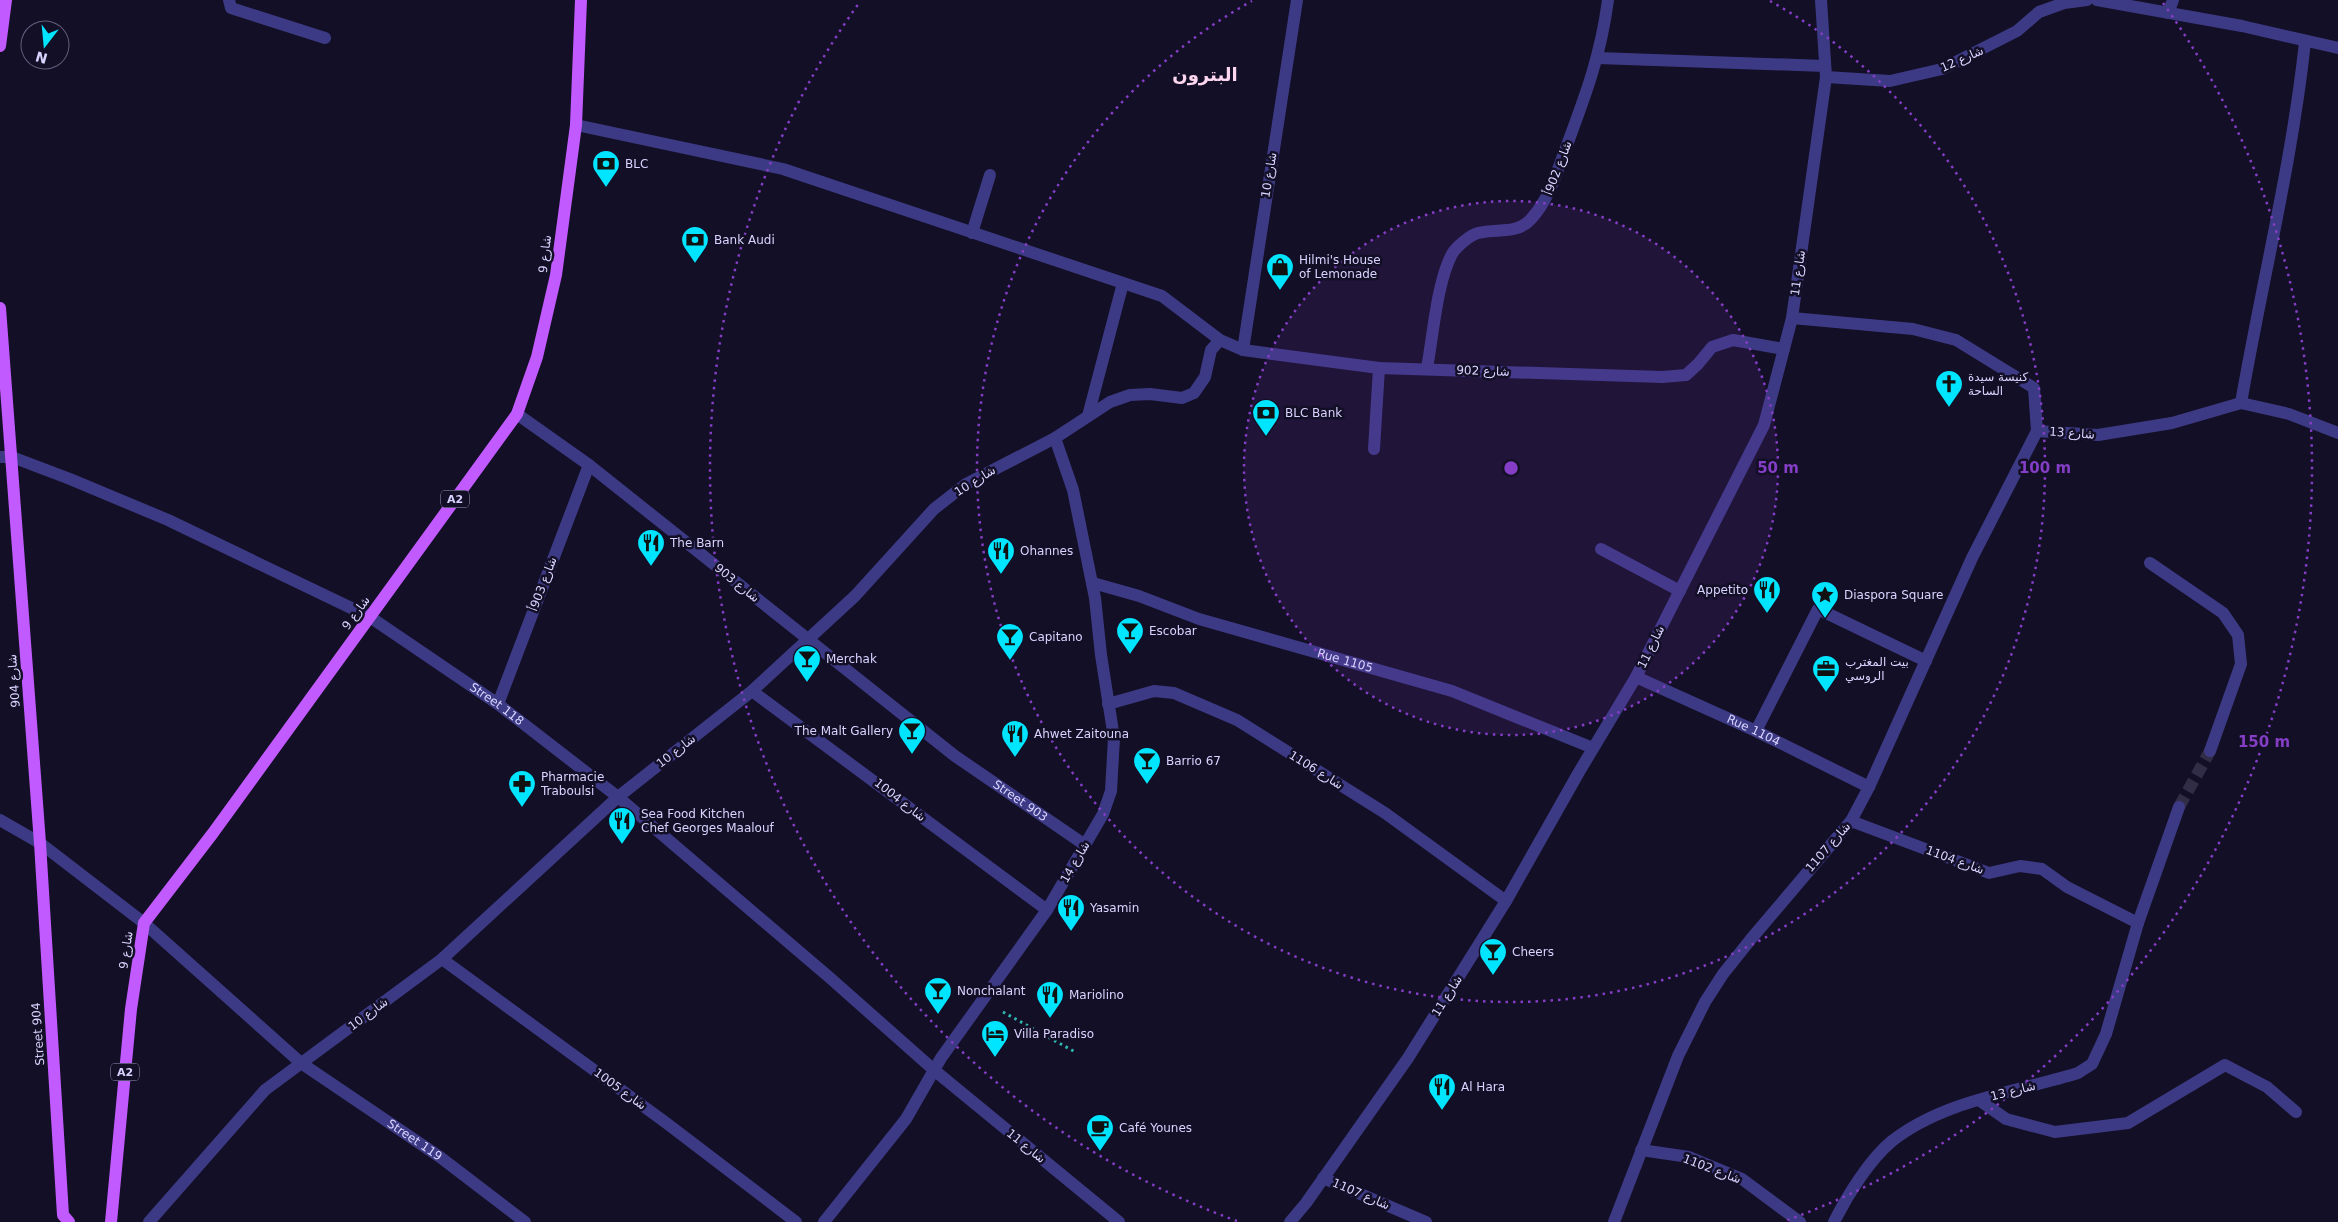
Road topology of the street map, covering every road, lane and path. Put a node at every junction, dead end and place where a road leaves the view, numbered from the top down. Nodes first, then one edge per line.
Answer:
1 (6, 0) edge
2 (229, 0) edge
3 (582, 0) edge
4 (1297, 0) edge
5 (1608, 0) edge
6 (1822, 0) edge
7 (2087, 0) edge
8 (2097, 0) edge
9 (2173, 0) edge
10 (2168, 13) junction
11 (325, 38) dead end
12 (2305, 42) junction
13 (0, 46) edge
14 (2338, 48) edge
15 (1598, 58) junction
16 (1826, 72) junction
17 (576, 125) junction
18 (990, 175) dead end
19 (972, 233) junction
20 (1123, 283) junction
21 (0, 308) edge
22 (1792, 318) junction
23 (1220, 340) junction
24 (1784, 349) junction
25 (1243, 350) junction
26 (1379, 368) junction
27 (1427, 368) junction
28 (2241, 403) junction
29 (517, 414) junction
30 (1088, 416) junction
31 (2037, 431) junction
32 (2338, 433) edge
33 (1054, 438) junction
34 (1374, 449) dead end
35 (6, 457) edge
36 (589, 465) junction
37 (1601, 549) dead end
38 (2150, 563) dead end
39 (1093, 583) junction
40 (1680, 590) junction
41 (370, 617) junction
42 (808, 640) junction
43 (1926, 661) junction
44 (1636, 677) junction
45 (752, 690) junction
46 (498, 704) junction
47 (1108, 704) junction
48 (1756, 731) junction
49 (1593, 748) junction
50 (2210, 751) tunnel mouth
51 (955, 756) joint
52 (1869, 787) junction
53 (618, 797) junction
54 (2179, 807) tunnel mouth
55 (0, 820) edge
56 (1851, 822) junction
57 (40, 843) junction
58 (1084, 845) junction
59 (1506, 901) junction
60 (1047, 910) junction
61 (144, 923) junction
62 (2138, 923) junction
63 (442, 959) junction
64 (984, 998) junction
65 (1077, 1053) dead end
66 (301, 1063) junction
67 (934, 1070) junction
68 (1978, 1100) junction
69 (2296, 1112) dead end
70 (1641, 1150) junction
71 (1323, 1178) junction
72 (69, 1222) edge
73 (111, 1222) edge
74 (148, 1222) edge
75 (525, 1222) edge
76 (796, 1222) edge
77 (824, 1222) edge
78 (1118, 1222) edge
79 (1290, 1222) edge
80 (1426, 1222) edge
81 (1614, 1222) edge
82 (1800, 1222) edge
83 (1834, 1222) edge

1 - 13 main road
2 - 11 street
3 - 17 main road, شارع 9 / A2
4 - 25 street, شارع 10
5 - 15 street, شارع 902أ
6 - 16 street, شارع 11
7 - 16 street, شارع 12
8 - 10 street
9 - 10 street
10 - 12 street
12 - 14 street
12 - 28 street
15 - 16 street, شارع 12
15 - 27 street, شارع 902أ
16 - 22 street, شارع 11
17 - 19 street, شارع 902
17 - 29 main road, شارع 9 / A2
18 - 19 street
19 - 20 street, شارع 902
20 - 23 street, شارع 902
20 - 30 street
21 - 35 main road, شارع 904
22 - 24 street, شارع 11
22 - 31 street, شارع 13
23 - 25 street, شارع 902
23 - 30 street, شارع 10
24 - 27 street, شارع 902
24 - 40 street, شارع 11
25 - 26 street, شارع 902
26 - 27 street, شارع 902
26 - 34 street
28 - 31 street, شارع 13
28 - 32 street, شارع 13
29 - 36 street, شارع 903
29 - 41 main road, شارع 9 / A2
30 - 33 street, شارع 10
31 - 43 street, شارع 1107
33 - 39 street, شارع 14
33 - 42 street, شارع 10
35 - 41 street, Street 118
35 - 57 main road, شارع 904
36 - 42 street, شارع 903
36 - 46 street, شارع 903أ
37 - 40 street
38 - 50 street
39 - 47 street, شارع 14
39 - 49 street, Rue 1105
40 - 44 street, شارع 11
41 - 46 street, Street 118
41 - 61 main road, شارع 9 / A2
42 - 45 street, شارع 10
42 - 51 street, شارع 903
43 - 48 street
43 - 52 street, شارع 1107
44 - 48 street, Rue 1104
44 - 49 street, شارع 11
45 - 53 street, شارع 10
45 - 60 street, شارع 1004
46 - 53 street, Street 118
47 - 58 street, شارع 14
47 - 59 street, شارع 1106
48 - 52 street, Rue 1104
49 - 59 street, شارع 11
51 - 58 street, Street 903
52 - 56 street, شارع 1107
53 - 63 street, شارع 10
53 - 67 street, Street 118
54 - 62 street, شارع 13
55 - 57 street, Street 119
56 - 62 street, شارع 1104
56 - 70 street, شارع 1107
57 - 61 street, Street 119
57 - 72 main road, Street 904
58 - 60 street, شارع 14
59 - 71 street, شارع 11
60 - 64 street, شارع 14
61 - 66 street, Street 119
61 - 73 main road, شارع 9 / A2
62 - 68 street, شارع 13
63 - 66 street, شارع 10
63 - 76 street, شارع 1005
64 - 65 path
64 - 67 street, شارع 14
66 - 74 street, شارع 10
66 - 75 street, Street 119
67 - 77 street, شارع 14
67 - 78 street, شارع 11
68 - 69 street
68 - 83 street, شارع 13
70 - 81 street, شارع 1107
70 - 82 street, شارع 1102
71 - 79 street, شارع 11
71 - 80 street, شارع 1107

